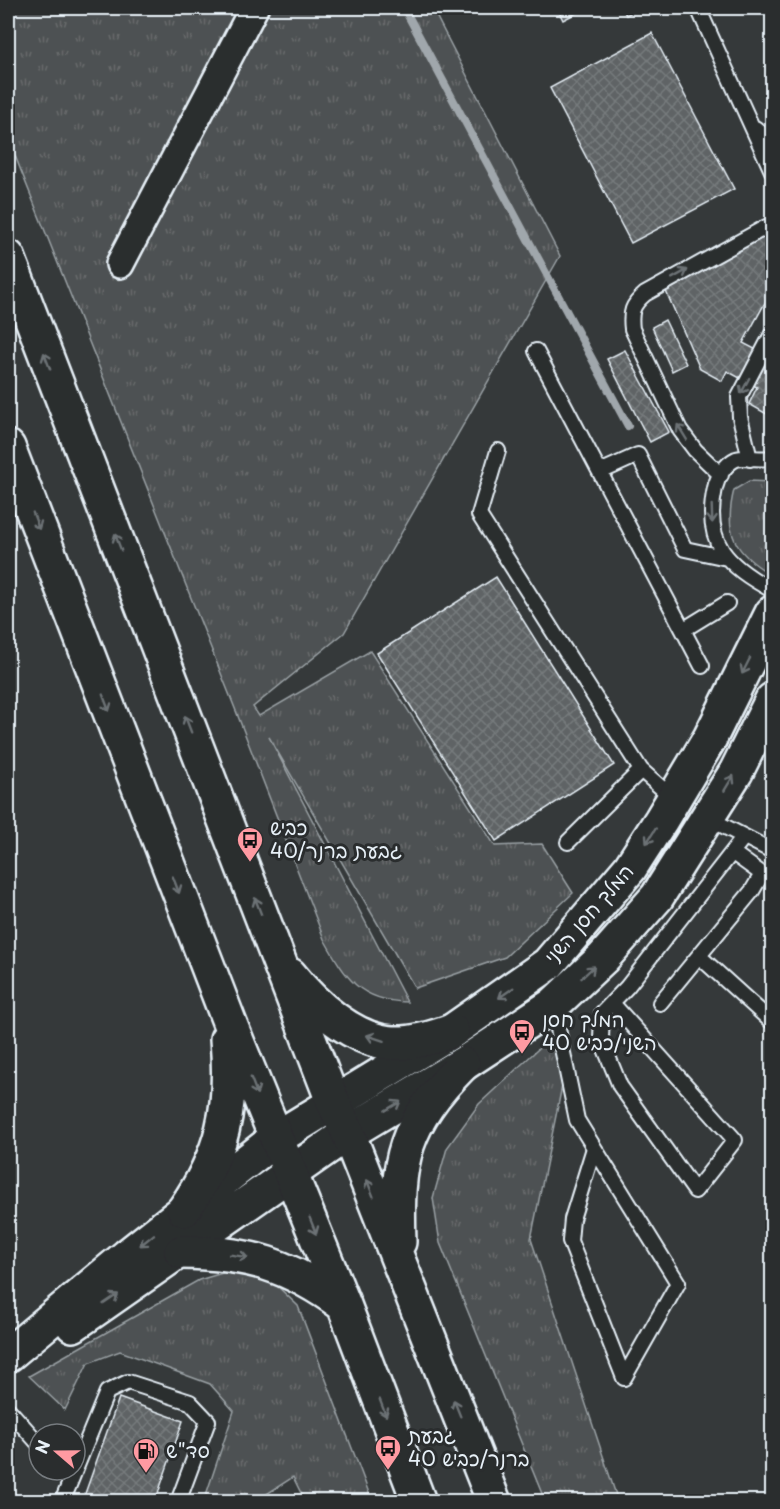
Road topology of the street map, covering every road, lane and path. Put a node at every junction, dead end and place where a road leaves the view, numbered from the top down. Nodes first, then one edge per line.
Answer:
1 (254, 8) edge
2 (698, 8) edge
3 (748, 119) junction
4 (772, 142) edge
5 (772, 171) edge
6 (772, 229) edge
7 (8, 257) edge
8 (120, 264) dead end
9 (772, 334) edge
10 (536, 351) dead end
11 (8, 447) edge
12 (498, 451) dead end
13 (772, 458) edge
14 (750, 459) junction
15 (600, 472) junction
16 (721, 475) junction
17 (726, 558) junction
18 (772, 590) edge
19 (727, 603) dead end
20 (772, 613) edge
21 (683, 630) junction
22 (702, 666) dead end
23 (772, 700) edge
24 (640, 771) junction
25 (674, 799) junction
26 (708, 818) junction
27 (744, 837) junction
28 (568, 842) dead end
29 (772, 851) edge
30 (732, 853) junction
31 (699, 956) junction
32 (279, 961) junction
33 (217, 991) junction
34 (612, 1003) junction
35 (660, 1003) dead end
36 (553, 1005) junction
37 (772, 1022) edge
38 (452, 1031) junction
39 (463, 1064) junction
40 (334, 1104) junction
41 (348, 1133) junction
42 (275, 1139) junction
43 (594, 1148) junction
44 (291, 1172) junction
45 (184, 1210) junction
46 (181, 1252) junction
47 (406, 1279) junction
48 (344, 1305) junction
49 (8, 1355) edge
50 (8, 1363) edge
51 (8, 1409) edge
52 (27, 1430) edge
53 (87, 1434) edge
54 (66, 1482) edge
55 (62, 1502) edge
56 (178, 1502) edge
57 (419, 1502) edge
58 (494, 1502) edge

1 - 8 street
2 - 3 lane
3 - 4 lane
3 - 5 lane
16 -> 6 lane
32 -> 7 main road
9 -> 14 lane
10 - 15 lane
11 -> 33 main road
12 - 24 lane
13 - 14 lane
14 - 16 lane
15 - 17 lane
15 - 21 lane
16 -> 17 lane
17 - 18 lane
19 - 21 lane
20 -> 25 main road, המלך חסן השני
21 - 22 lane
26 -> 23 main road, המלך חסן השני
24 - 25 lane
24 - 28 lane
25 -> 38 main road, המלך חסן השני
26 - 27 lane
36 -> 26 main road, המלך חסן השני
27 - 29 lane
27 - 30 lane
30 - 31 lane
30 - 34 lane
31 - 35 lane
31 - 37 lane
38 -> 32 main road
32 - 40 main road
33 -> 42 main road
33 - 45 main road
34 - 34 lane
36 - 39 main road, המלך חסן השני
36 - 43 lane
38 - 40 main road, המלך חסן השני
41 -> 39 main road, המלך חסן השני
39 - 47 main road
40 - 41 main road
40 - 42 main road, המלך חסן השני
41 - 44 main road, המלך חסן השני
47 -> 41 main road
42 - 44 main road
42 - 45 main road, המלך חסן השני
43 - 43 lane
44 - 46 main road, המלך חסן השני
44 -> 48 main road
45 -> 49 main road, המלך חסן השני
46 -> 48 main road
50 -> 46 main road, המלך חסן השני
58 -> 47 main road
48 -> 57 main road
51 - 52 lane
53 - 56 lane
54 - 55 lane

